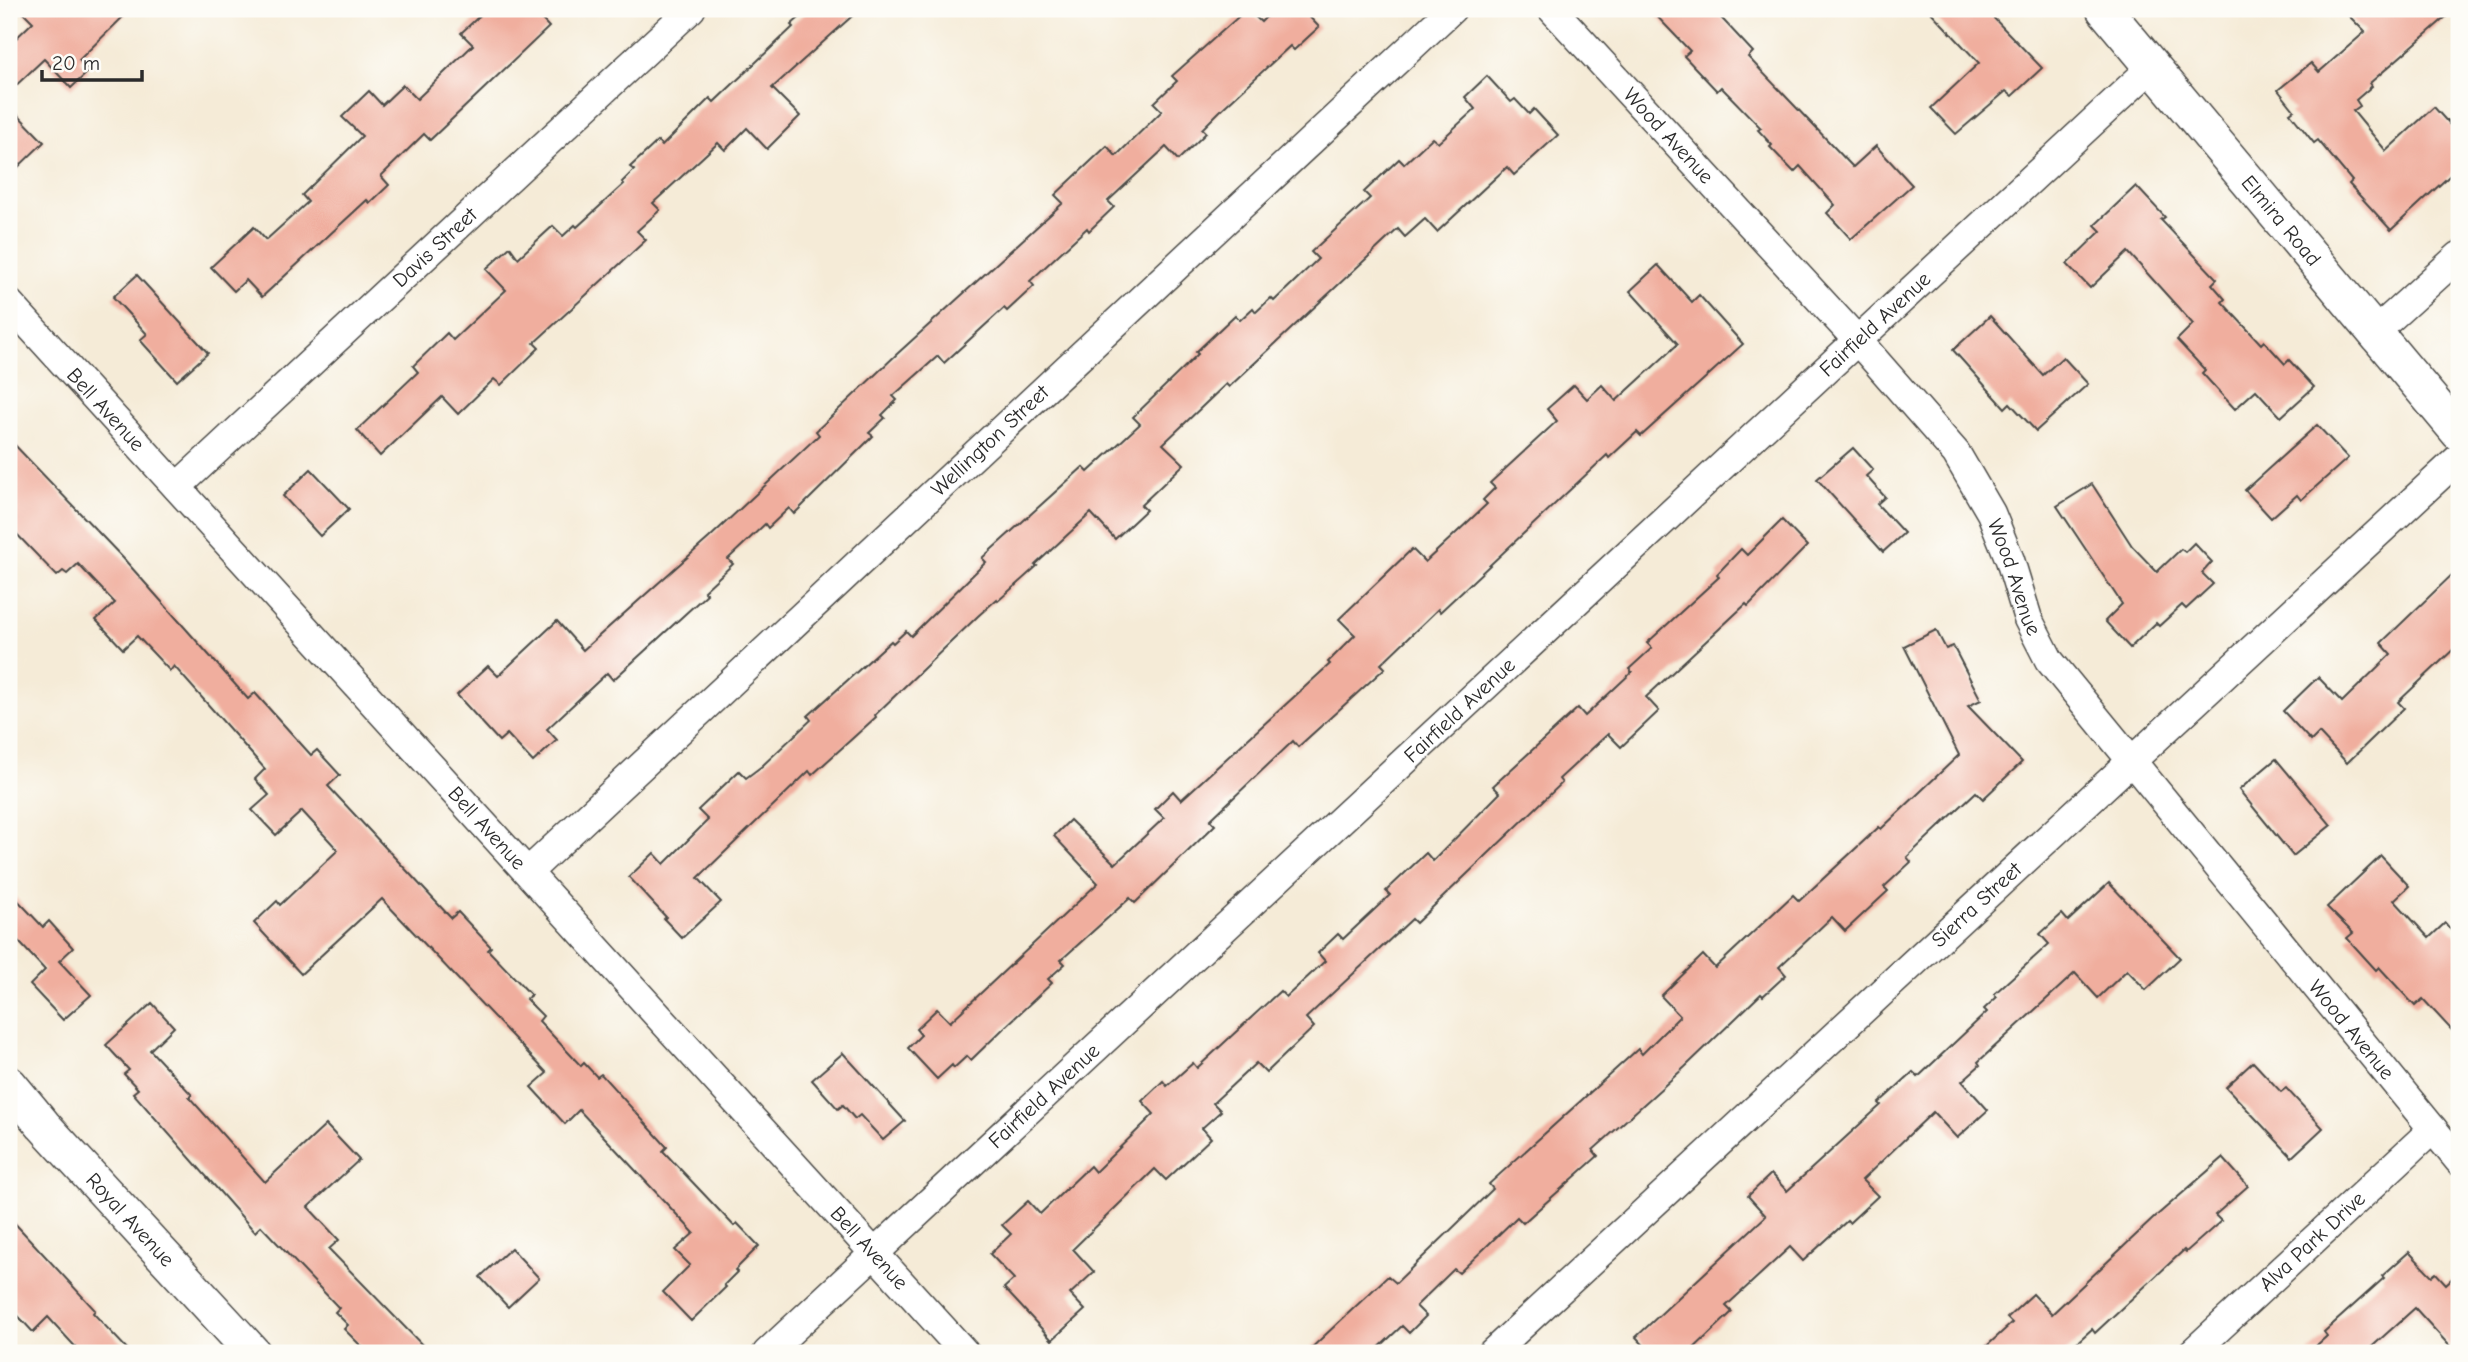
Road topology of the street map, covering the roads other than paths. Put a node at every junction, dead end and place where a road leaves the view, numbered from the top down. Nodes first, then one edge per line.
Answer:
1 (691, 9) edge
2 (1452, 9) edge
3 (1552, 9) edge
4 (2105, 9) edge
5 (2153, 66) junction
6 (2459, 256) edge
7 (14, 318) edge
8 (2375, 332) junction
9 (1858, 341) junction
10 (2459, 433) edge
11 (2459, 458) edge
12 (177, 487) junction
13 (2130, 761) junction
14 (528, 872) junction
15 (9, 1084) edge
16 (2433, 1129) junction
17 (2459, 1161) edge
18 (873, 1254) junction
19 (253, 1353) edge
20 (766, 1353) edge
21 (965, 1353) edge
22 (1492, 1353) edge
23 (2192, 1353) edge

1 - 12 street, Davis Street
2 - 14 street, Wellington Street
3 - 9 street, Wood Avenue
4 - 5 street, Elmira Road
5 - 8 street, Elmira Road
5 - 9 street, Fairfield Avenue
6 - 8 street
7 - 12 street, Bell Avenue
8 - 10 street, Elmira Road
9 - 13 street, Wood Avenue
9 - 18 street, Fairfield Avenue
11 - 13 street, Sierra Street
12 - 14 street, Bell Avenue
13 - 16 street, Wood Avenue
13 - 22 street, Sierra Street
14 - 18 street, Bell Avenue
15 - 19 street, Royal Avenue
16 - 17 street, Wood Avenue
16 - 23 street, Alva Park Drive
18 - 20 street, Fairfield Avenue
18 - 21 street, Bell Avenue

